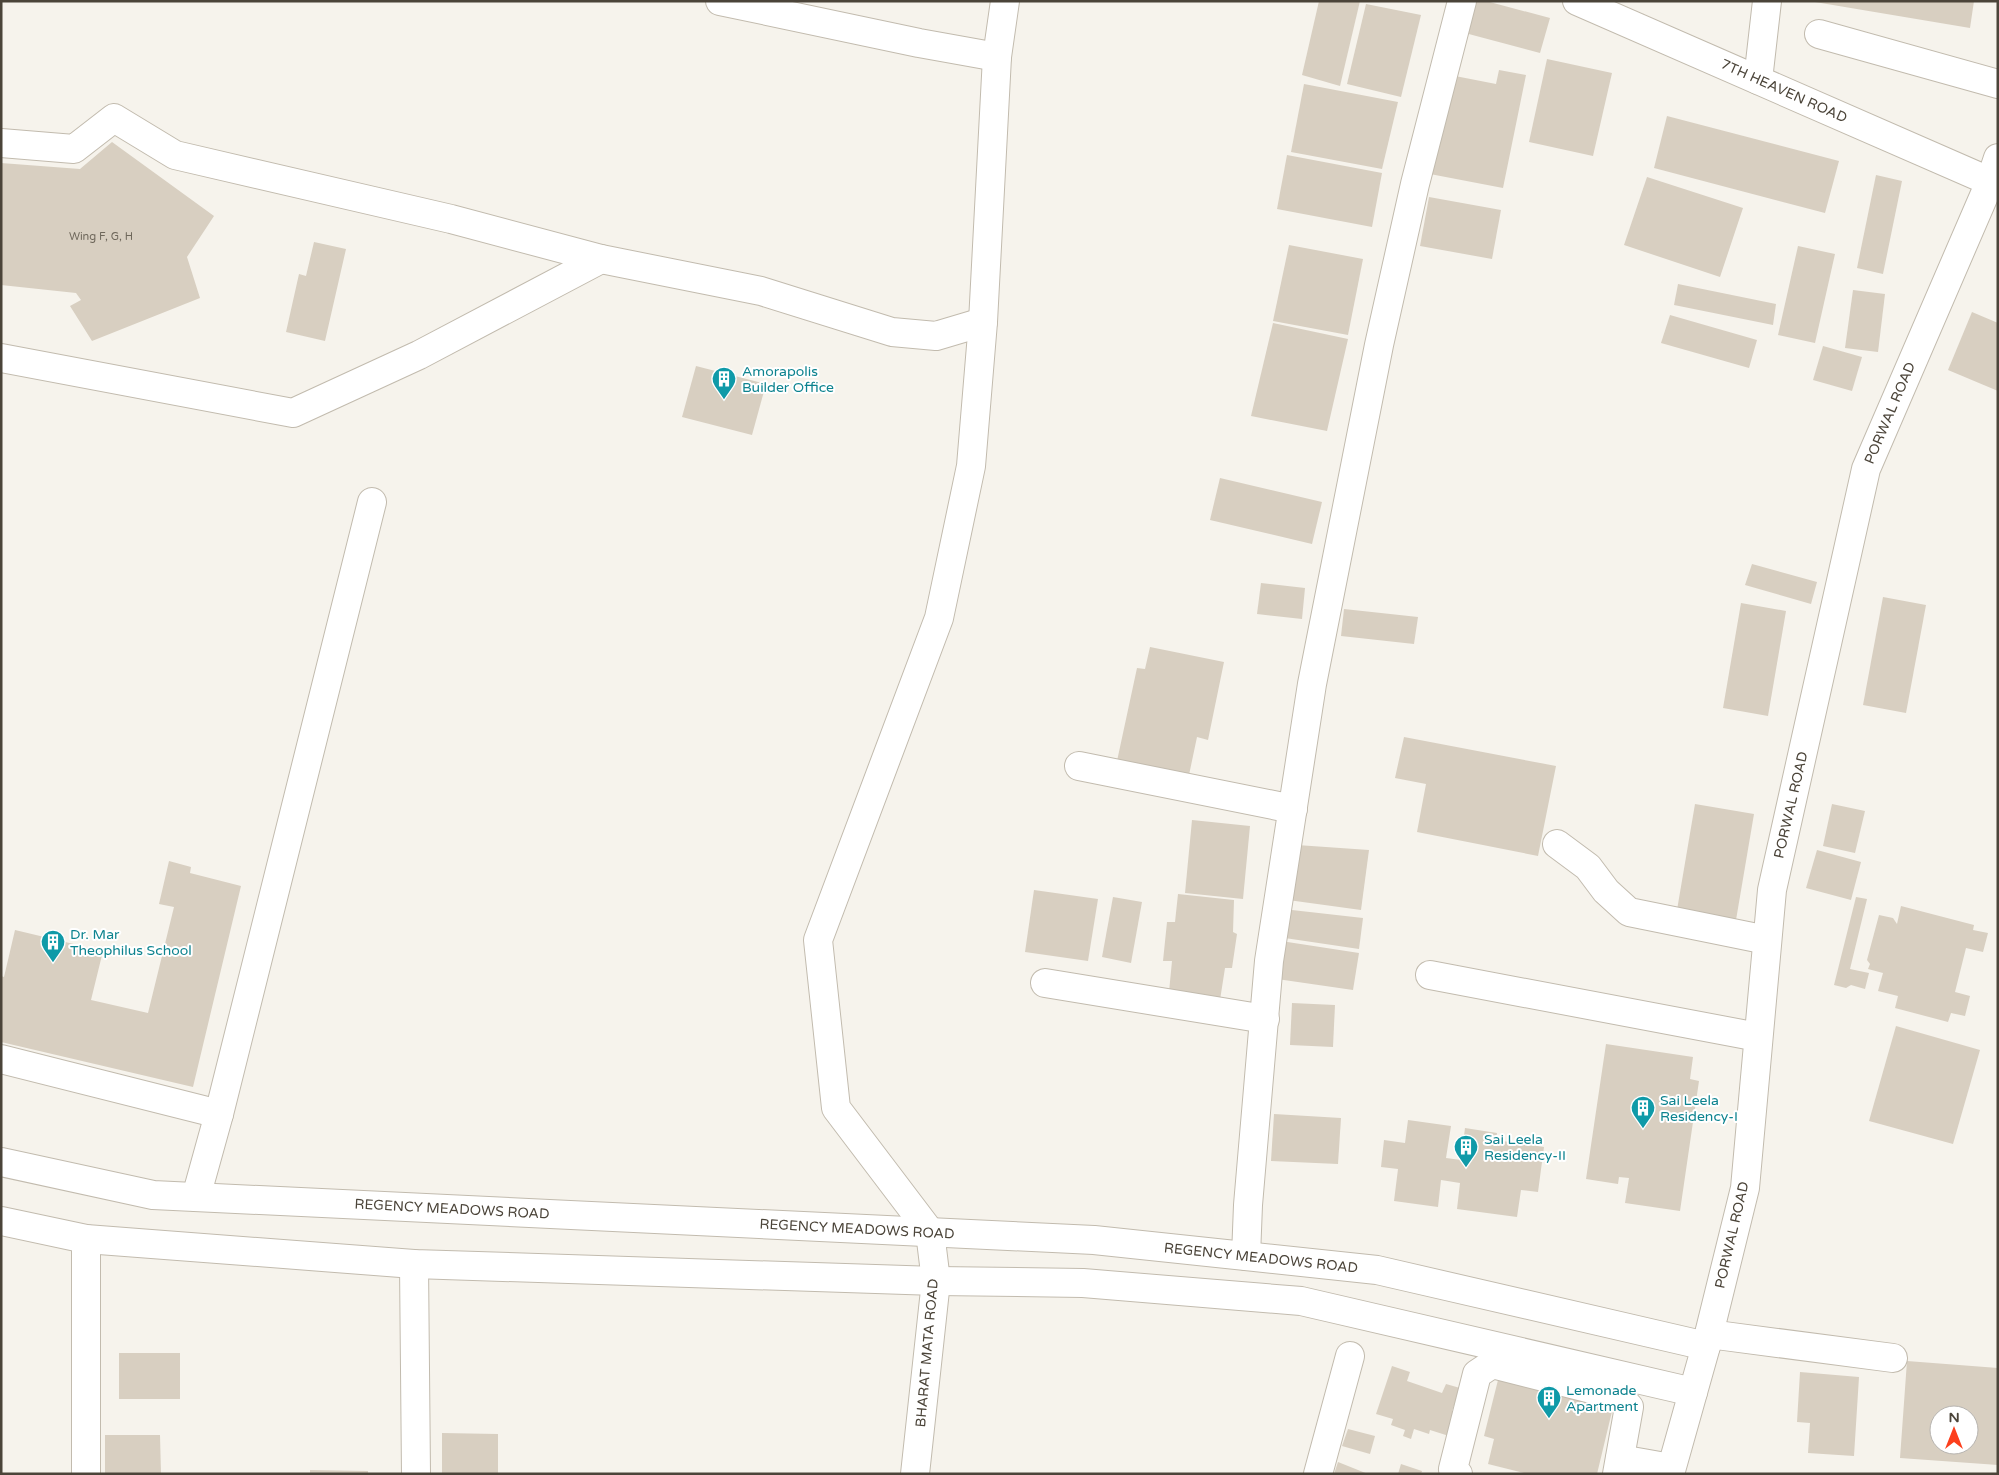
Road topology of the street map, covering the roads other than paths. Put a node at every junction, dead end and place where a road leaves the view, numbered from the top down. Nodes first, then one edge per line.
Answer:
1 (720, 1) edge
2 (1005, 1) edge
3 (1462, 1) edge
4 (1577, 1) edge
5 (1767, 1) edge
6 (1819, 34) dead end
7 (997, 57) junction
8 (1758, 80) junction
9 (1998, 84) edge
10 (1, 143) edge
11 (1995, 175) edge
12 (601, 260) junction
13 (983, 322) junction
14 (1, 358) edge
15 (372, 502) dead end
16 (1079, 766) dead end
17 (1293, 809) junction
18 (1557, 844) dead end
19 (1767, 940) junction
20 (1430, 975) dead end
21 (1044, 983) dead end
22 (1265, 1019) junction
23 (1758, 1036) junction
24 (1, 1059) edge
25 (220, 1114) junction
26 (1, 1162) edge
27 (196, 1197) junction
28 (1, 1221) edge
29 (930, 1232) junction
30 (86, 1239) junction
31 (1246, 1256) junction
32 (414, 1264) junction
33 (936, 1281) junction
34 (1708, 1340) junction
35 (1350, 1356) dead end
36 (1893, 1358) dead end
37 (1693, 1392) junction
38 (1618, 1466) edge
39 (1670, 1471) edge
40 (86, 1474) edge
41 (416, 1474) edge
42 (915, 1474) edge
43 (1318, 1474) edge
44 (1458, 1474) edge

1 - 7 street
2 - 7 street
3 - 17 street
4 - 8 street, 7TH HEAVEN ROAD
5 - 8 street
6 - 9 street
7 - 13 street
8 - 11 street, 7TH HEAVEN ROAD
10 - 12 street
11 - 19 street, PORWAL ROAD
12 - 13 street
12 - 14 street
13 - 29 street
15 - 25 street
16 - 17 street
17 - 22 street
18 - 19 street
19 - 23 street, PORWAL ROAD
20 - 23 street
21 - 22 street
22 - 31 street
23 - 34 street, PORWAL ROAD
24 - 25 street
25 - 27 street
26 - 27 street, REGENCY MEADOWS ROAD
27 - 29 street, REGENCY MEADOWS ROAD
28 - 30 street
29 - 31 street, REGENCY MEADOWS ROAD
29 - 33 street, BHARAT MATA ROAD
30 - 32 street
30 - 40 street
31 - 34 street, REGENCY MEADOWS ROAD
32 - 33 street
32 - 41 street
33 - 37 street
33 - 42 street, BHARAT MATA ROAD
34 - 36 street, REGENCY MEADOWS ROAD
34 - 37 street, PORWAL ROAD
35 - 43 street
37 - 39 street, PORWAL ROAD
38 - 39 street
38 - 44 street

